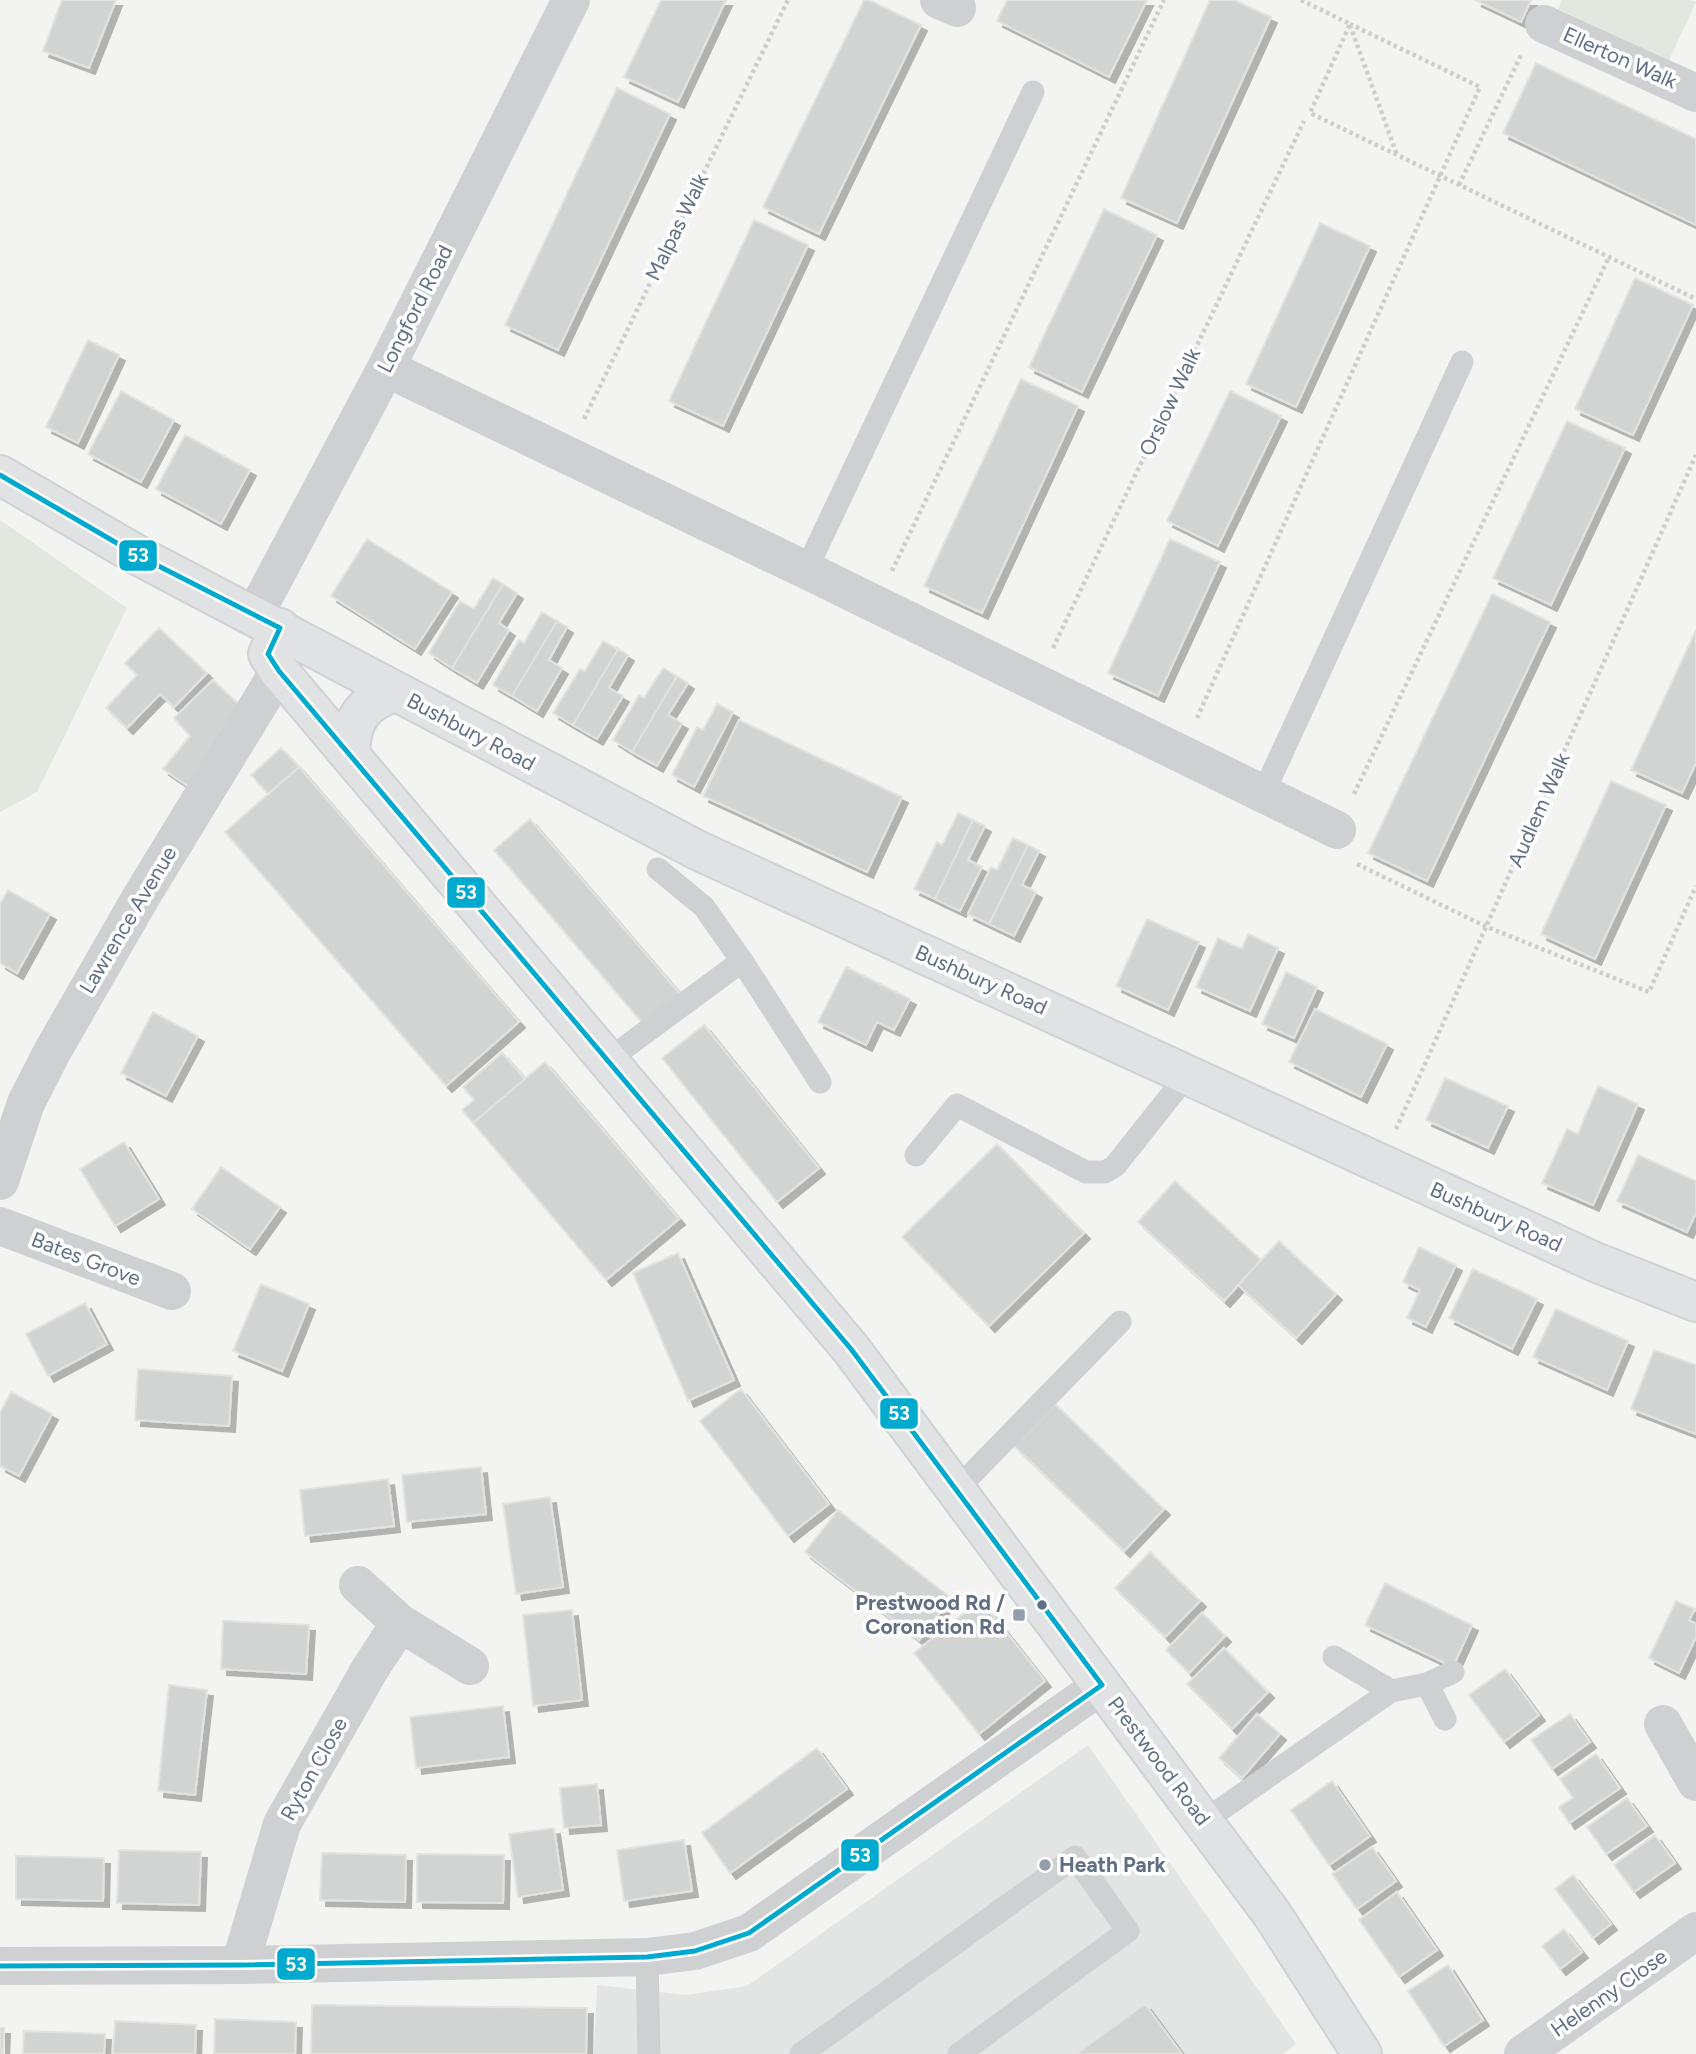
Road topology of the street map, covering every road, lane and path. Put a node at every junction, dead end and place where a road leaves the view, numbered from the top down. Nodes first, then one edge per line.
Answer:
1 (571, 0) edge
2 (788, 0) edge
3 (1164, 0) edge
4 (1301, 0) edge
5 (1350, 24) junction
6 (1535, 35) joint
7 (1033, 92) dead end
8 (1696, 93) edge
9 (1304, 121) dead end
10 (1398, 156) junction
11 (1439, 175) junction
12 (1459, 185) junction
13 (1609, 257) junction
14 (1696, 299) edge
15 (1462, 362) dead end
16 (386, 368) junction
17 (566, 455) junction
18 (1696, 455) edge
19 (0, 475) edge
20 (806, 570) junction
21 (876, 604) junction
22 (267, 622) junction
23 (279, 671) junction
24 (1037, 683) junction
25 (396, 692) junction
26 (350, 754) junction
27 (1181, 754) junction
28 (1263, 794) junction
29 (1336, 831) junction
30 (658, 869) dead end
31 (1696, 886) edge
32 (1487, 926) junction
33 (742, 961) junction
34 (608, 1060) junction
35 (1188, 1074) junction
36 (820, 1083) dead end
37 (916, 1155) dead end
38 (1380, 1164) junction
39 (0, 1181) edge
40 (0, 1226) edge
41 (172, 1291) dead end
42 (1696, 1302) edge
43 (1120, 1322) dead end
44 (956, 1490) junction
45 (358, 1585) dead end
46 (400, 1623) junction
47 (1334, 1657) dead end
48 (470, 1666) dead end
49 (1453, 1672) dead end
50 (1427, 1684) junction
51 (1102, 1685) junction
52 (1391, 1691) junction
53 (1445, 1719) dead end
54 (1663, 1724) dead end
55 (1696, 1781) edge
56 (1204, 1821) junction
57 (1696, 1931) edge
58 (648, 1957) junction
59 (240, 1965) junction
60 (0, 1966) edge
61 (649, 2054) edge
62 (801, 2054) edge
63 (959, 2054) edge
64 (1362, 2054) edge
65 (1523, 2054) edge

1 - 16 street, Longford Road
2 - 17 path, Malpas Walk
3 - 21 path
4 - 5 path
5 - 10 path
5 - 10 path
5 - 11 path
6 - 8 street, Ellerton Walk
6 - 12 path
7 - 20 lane
9 - 24 path, Orslow Walk
10 - 11 path
11 - 12 path
11 - 27 path
12 - 13 path
13 - 14 path
13 - 29 path
15 - 28 lane
16 - 17 street
16 - 22 street, Longford Road
17 - 20 street
18 - 32 path, Audlem Walk
19 - 22 street, Bushbury Road
20 - 21 street
21 - 24 street
22 - 23 street
22 - 25 street, Bushbury Road
23 - 26 street, Prestwood Road
23 - 39 street, Lawrence Avenue
24 - 27 street
25 - 26 street
25 - 35 street, Bushbury Road
26 - 34 street, Prestwood Road
27 - 28 street
28 - 29 street
29 - 32 path
30 - 33 lane
31 - 32 path
32 - 38 path, Audlem Walk
33 - 34 lane
33 - 36 lane
34 - 44 street, Prestwood Road
35 - 37 lane
35 - 38 street, Bushbury Road
38 - 42 street, Bushbury Road
40 - 41 street, Bates Grove
43 - 44 lane
44 - 51 street, Prestwood Road
45 - 46 street
46 - 48 street
46 - 59 street, Ryton Close
47 - 52 lane
49 - 50 lane
50 - 52 lane
50 - 53 lane
51 - 56 street, Prestwood Road
51 - 58 street
52 - 56 lane
54 - 55 street
56 - 64 street, Prestwood Road
57 - 65 street, Helenny Close
58 - 59 street
58 - 61 lane
59 - 60 street
62 - 63 lane

